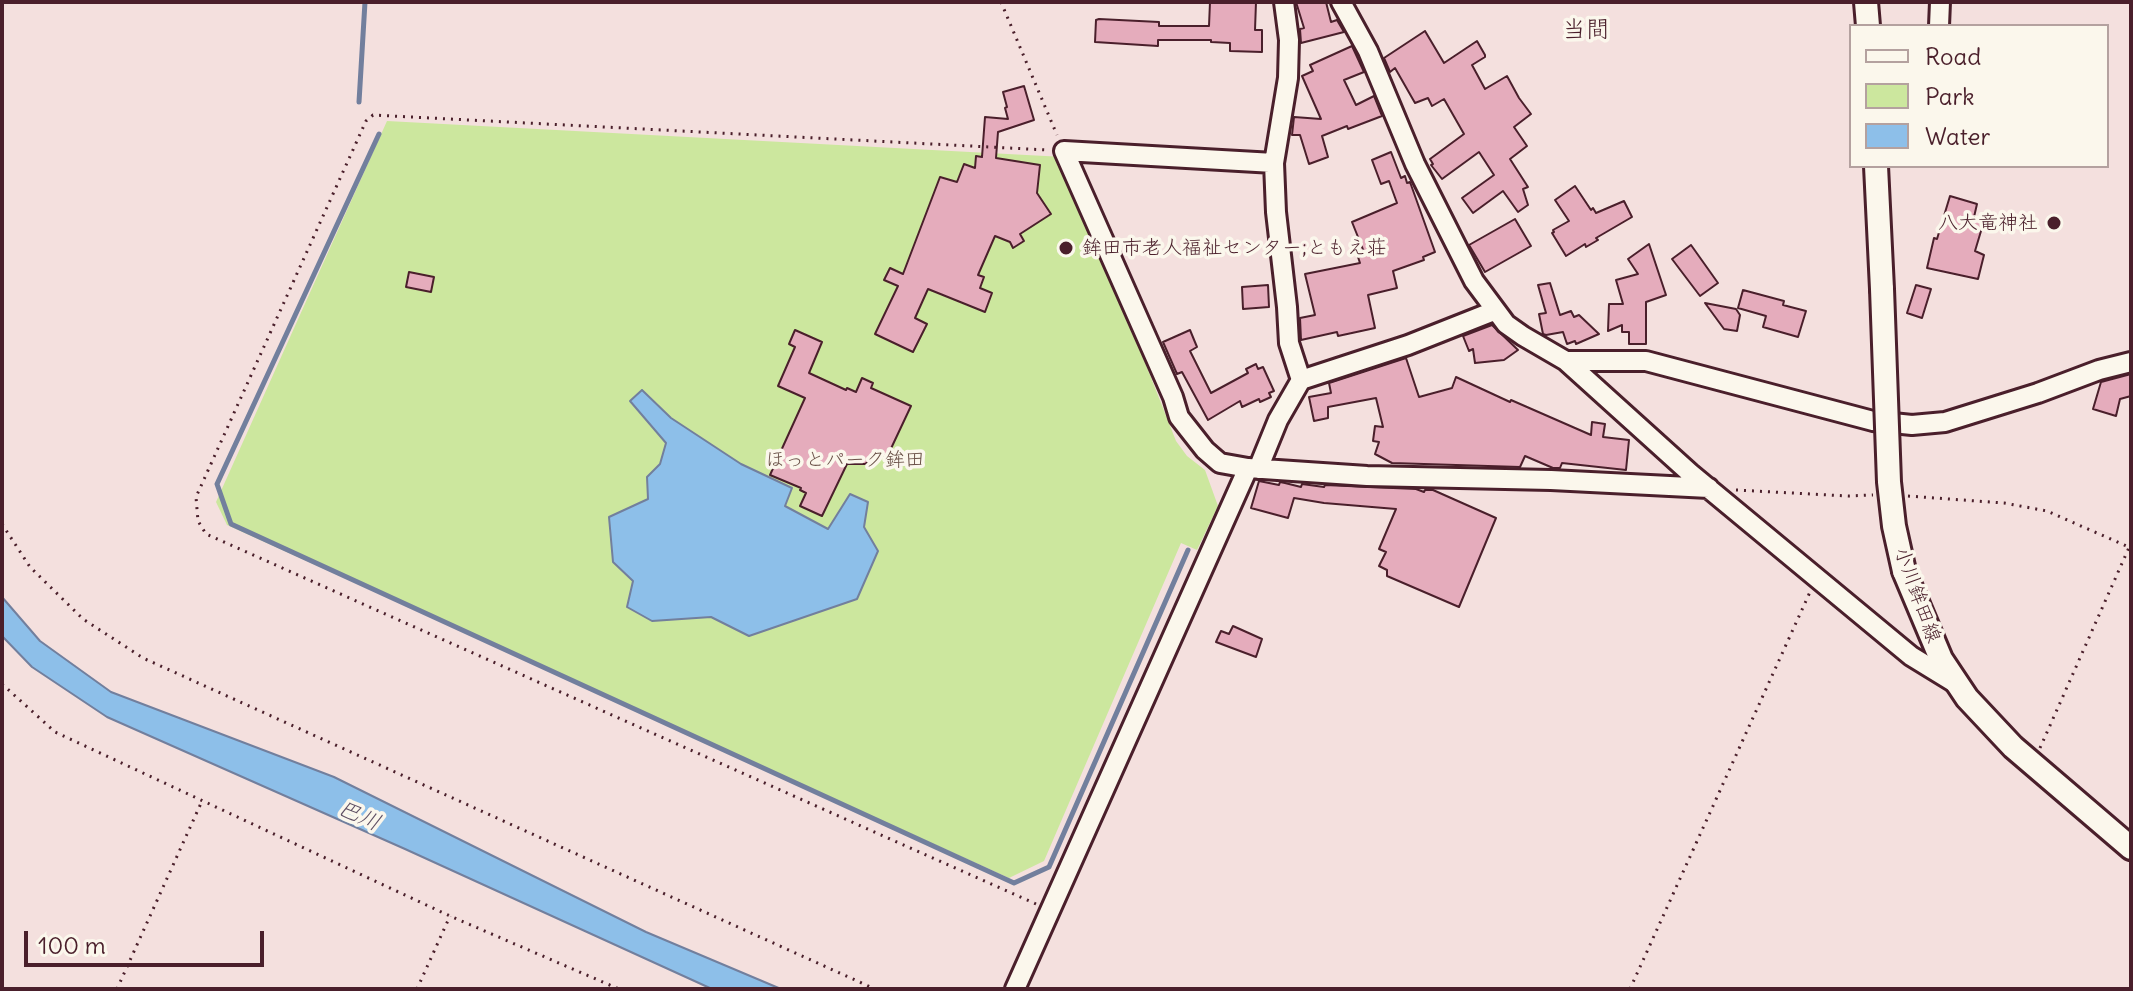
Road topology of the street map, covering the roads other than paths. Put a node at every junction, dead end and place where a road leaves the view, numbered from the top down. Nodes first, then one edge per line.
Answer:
1 (1284, 2) edge
2 (1341, 2) edge
3 (1866, 2) edge
4 (1940, 2) edge
5 (1868, 24) edge
6 (1939, 24) edge
7 (1274, 163) junction
8 (1877, 168) edge
9 (1494, 311) junction
10 (1566, 361) junction
11 (2131, 362) edge
12 (1301, 380) junction
13 (1253, 469) junction
14 (1709, 488) junction
15 (1955, 683) junction
16 (2131, 848) edge
17 (1015, 989) edge

1 - 7 street
2 - 9 street
3 - 5 main road
4 - 6 street
7 - 12 street
7 - 13 street
8 - 15 main road, 小川鉾田線, bridge
9 - 10 street
9 - 12 street
10 - 11 street
10 - 14 street
12 - 13 street
13 - 14 street
13 - 17 street
14 - 15 street
15 - 16 main road, 小川鉾田線

